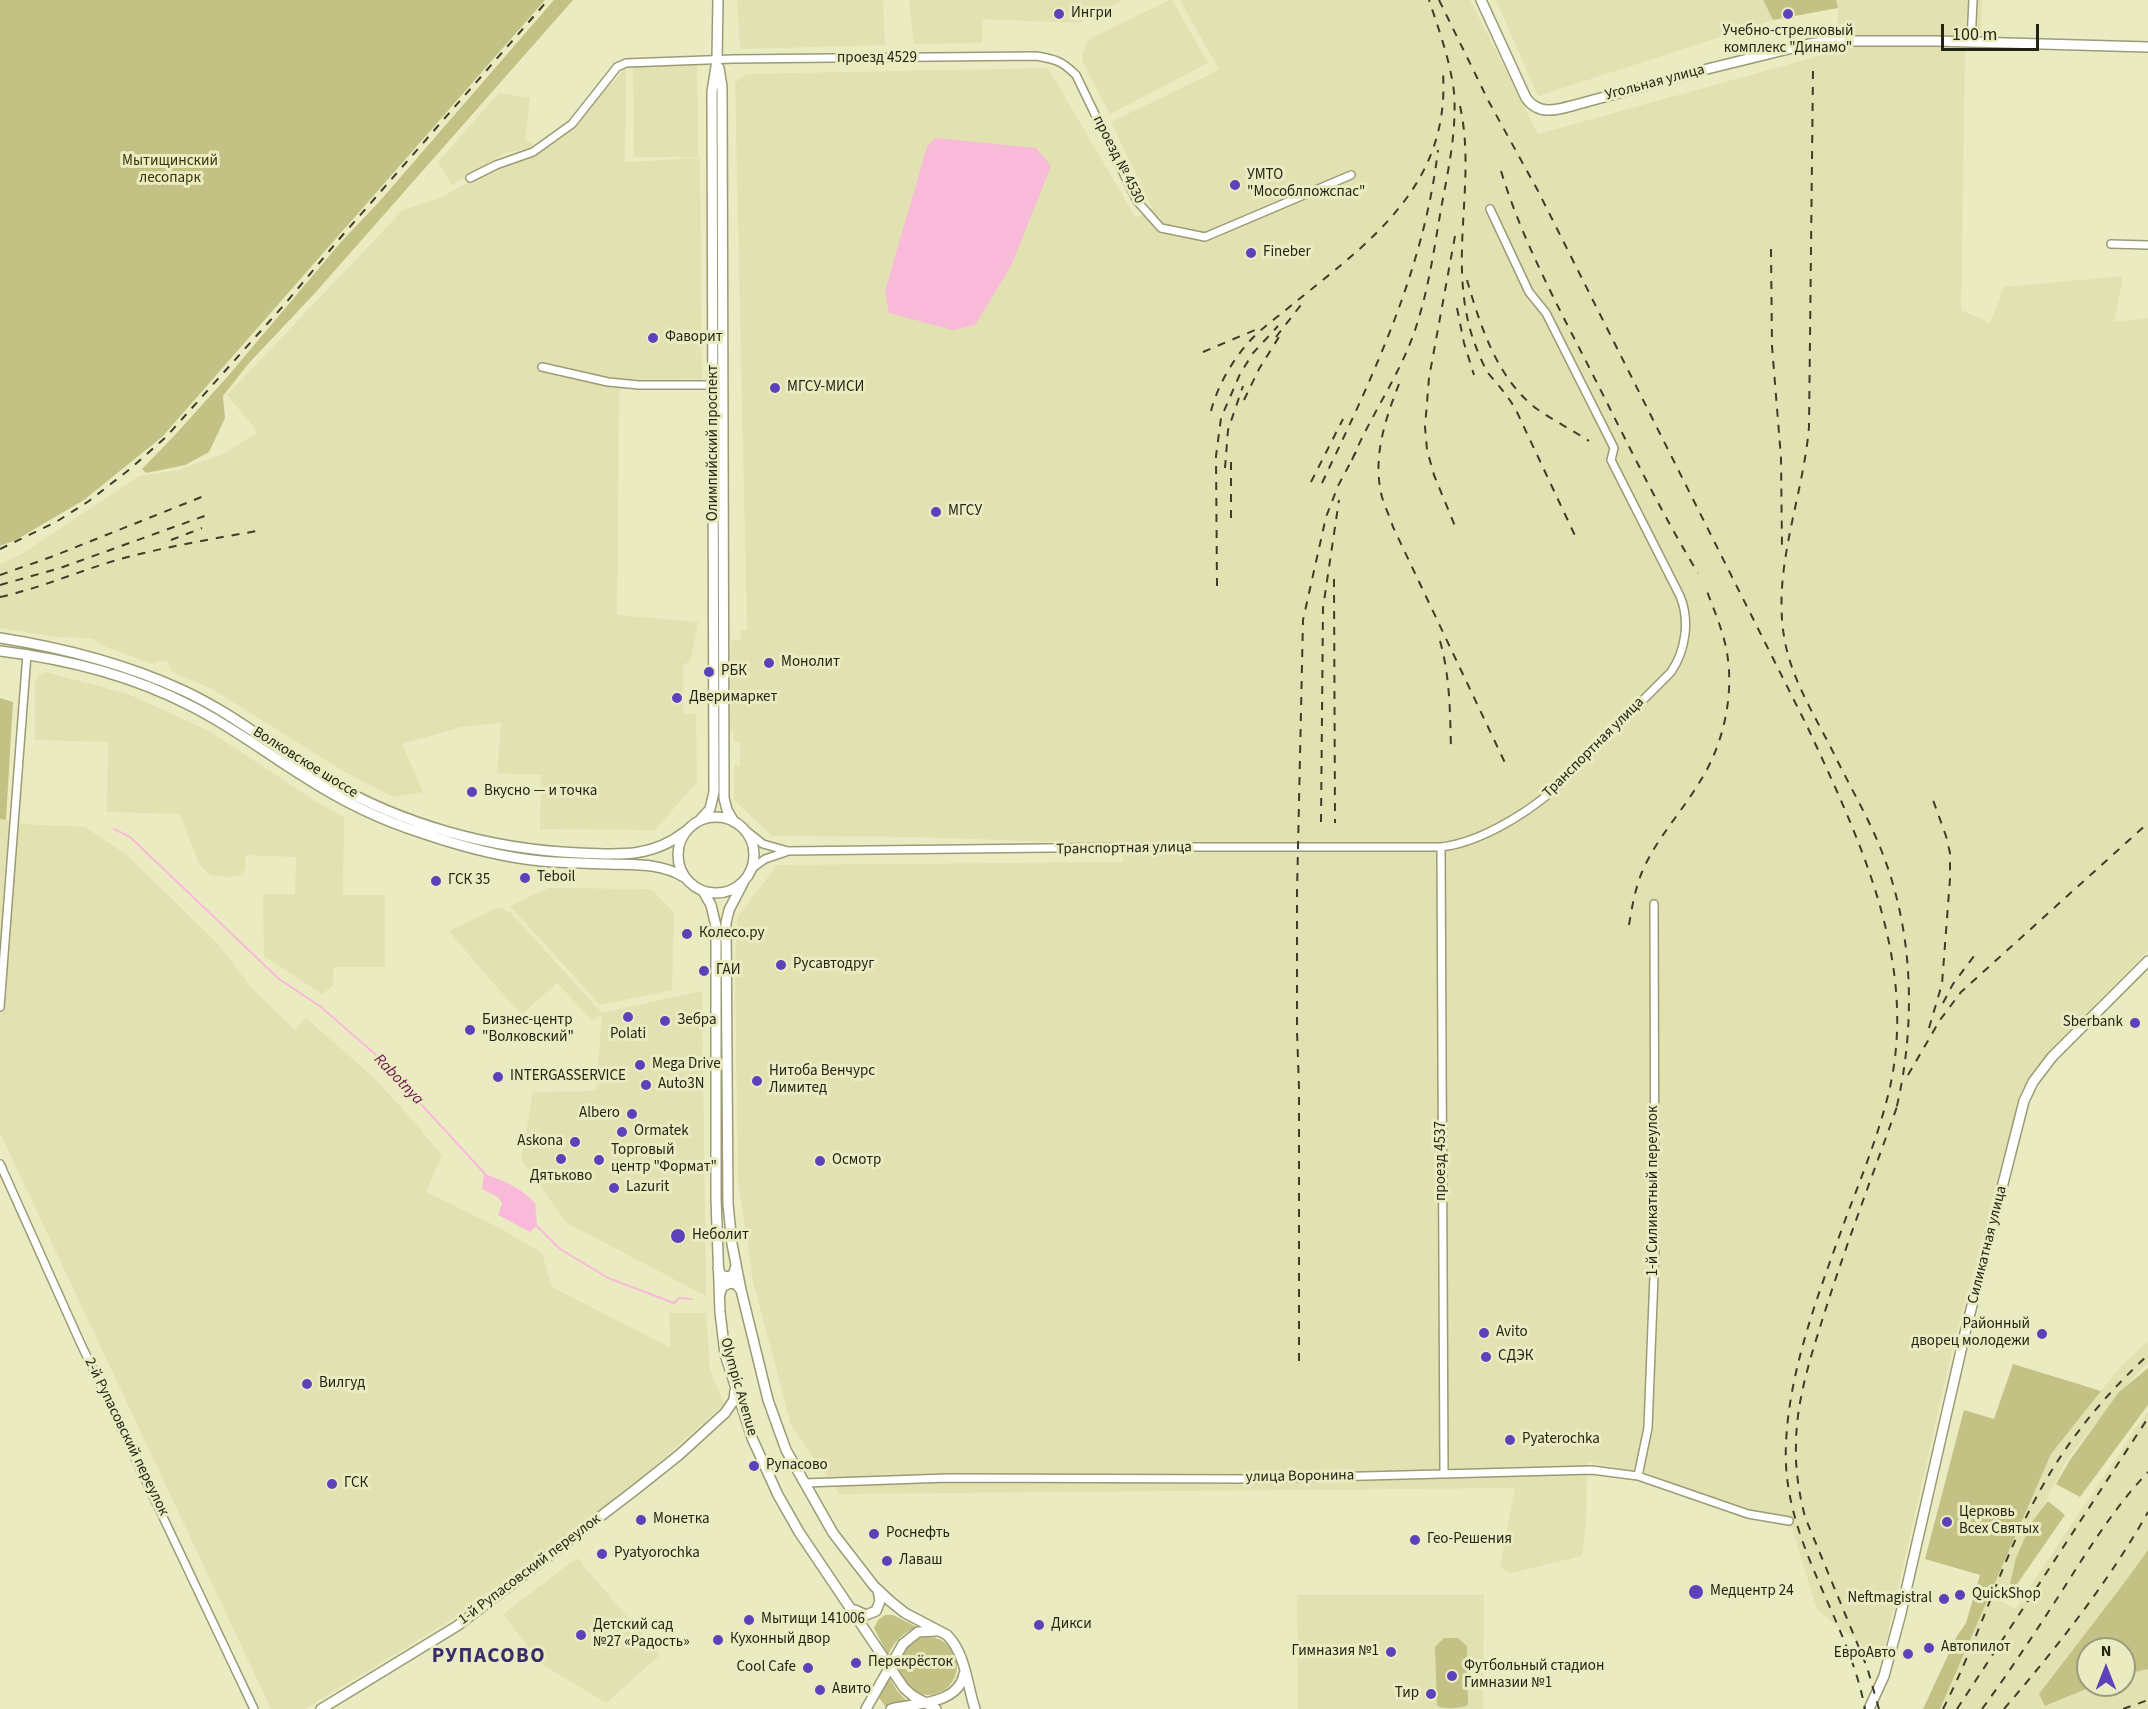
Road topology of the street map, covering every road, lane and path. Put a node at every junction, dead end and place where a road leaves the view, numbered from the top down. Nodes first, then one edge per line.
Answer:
1 (718, 0) edge
2 (1481, 0) edge
3 (1973, 0) edge
4 (1971, 42) junction
5 (2148, 46) edge
6 (1036, 56) joint
7 (717, 60) junction
8 (1351, 175) dead end
9 (470, 178) dead end
10 (1490, 209) dead end
11 (2111, 244) dead end
12 (2148, 245) edge
13 (542, 367) dead end
14 (714, 385) junction
15 (0, 638) edge
16 (0, 651) edge
17 (27, 654) junction
18 (699, 821) junction
19 (734, 822) junction
20 (744, 829) junction
21 (686, 831) junction
22 (1441, 847) junction
23 (788, 851) junction
24 (750, 870) junction
25 (684, 877) junction
26 (743, 883) junction
27 (703, 891) junction
28 (1654, 904) dead end
29 (2148, 961) edge
30 (0, 1006) edge
31 (0, 1167) edge
32 (736, 1266) junction
33 (718, 1268) junction
34 (741, 1290) junction
35 (720, 1294) junction
36 (735, 1389) junction
37 (725, 1413) junction
38 (747, 1423) junction
39 (1444, 1474) junction
40 (1638, 1476) junction
41 (804, 1484) junction
42 (1789, 1521) dead end
43 (878, 1590) junction
44 (852, 1609) junction
45 (938, 1631) junction
46 (964, 1666) junction
47 (891, 1668) junction
48 (923, 1702) junction
49 (254, 1709) edge
50 (321, 1709) edge
51 (866, 1709) edge
52 (891, 1709) edge
53 (936, 1709) edge
54 (975, 1709) edge
55 (1869, 1709) edge

1 - 7 main road, Олимпийский проспект
2 - 4 main road, Угольная улица
3 - 4 street
4 - 5 main road, Угольная улица
6 - 7 street, проезд 4529
6 - 8 street, проезд № 4530
7 - 9 street, проезд 4529
7 - 14 main road, Олимпийский проспект
7 - 19 main road, Олимпийский проспект
10 - 22 street, Транспортная улица
11 - 12 street
13 - 14 street
14 - 18 main road, Олимпийский проспект
15 - 21 main road, Волковское шоссе
16 - 17 main road, Волковское шоссе
17 - 25 main road, Волковское шоссе
17 - 30 street
18 - 19 main road
18 - 21 main road
19 - 20 main road
20 - 23 street, Транспортная улица
20 - 24 main road
21 - 25 main road
22 - 23 street, Транспортная улица
22 - 39 street, проезд 4537
23 - 24 street, Транспортная улица
24 - 26 main road
25 - 27 main road
26 - 27 main road
26 - 32 main road, Olympic Avenue
27 - 33 main road, Olympic Avenue
28 - 40 street, 1-й Силикатный переулок
29 - 55 main road, Силикатная улица
31 - 49 street, 2-й Рупасовский переулок
32 - 33 main road
32 - 34 main road, Olympic Avenue
33 - 35 main road, Olympic Avenue
34 - 35 main road
34 - 41 main road, Olympic Avenue
35 - 36 main road, Olympic Avenue
36 - 37 main road, 1-й Рупасовский переулок
36 - 38 main road, Olympic Avenue
37 - 38 main road
37 - 50 main road, 1-й Рупасовский переулок
38 - 44 main road, Olympic Avenue
39 - 40 street, улица Воронина
39 - 41 street, улица Воронина
40 - 42 street, улица Воронина
41 - 43 main road, Olympic Avenue
43 - 44 main road
43 - 45 main road, Olympic Avenue
44 - 47 main road, Olympic Avenue
45 - 46 main road, Olympic Avenue
45 - 47 main road
46 - 48 main road
46 - 54 main road, Olympic Avenue
47 - 48 main road, Olympic Avenue
47 - 51 main road
48 - 52 main road
48 - 53 main road, Olympic Avenue

